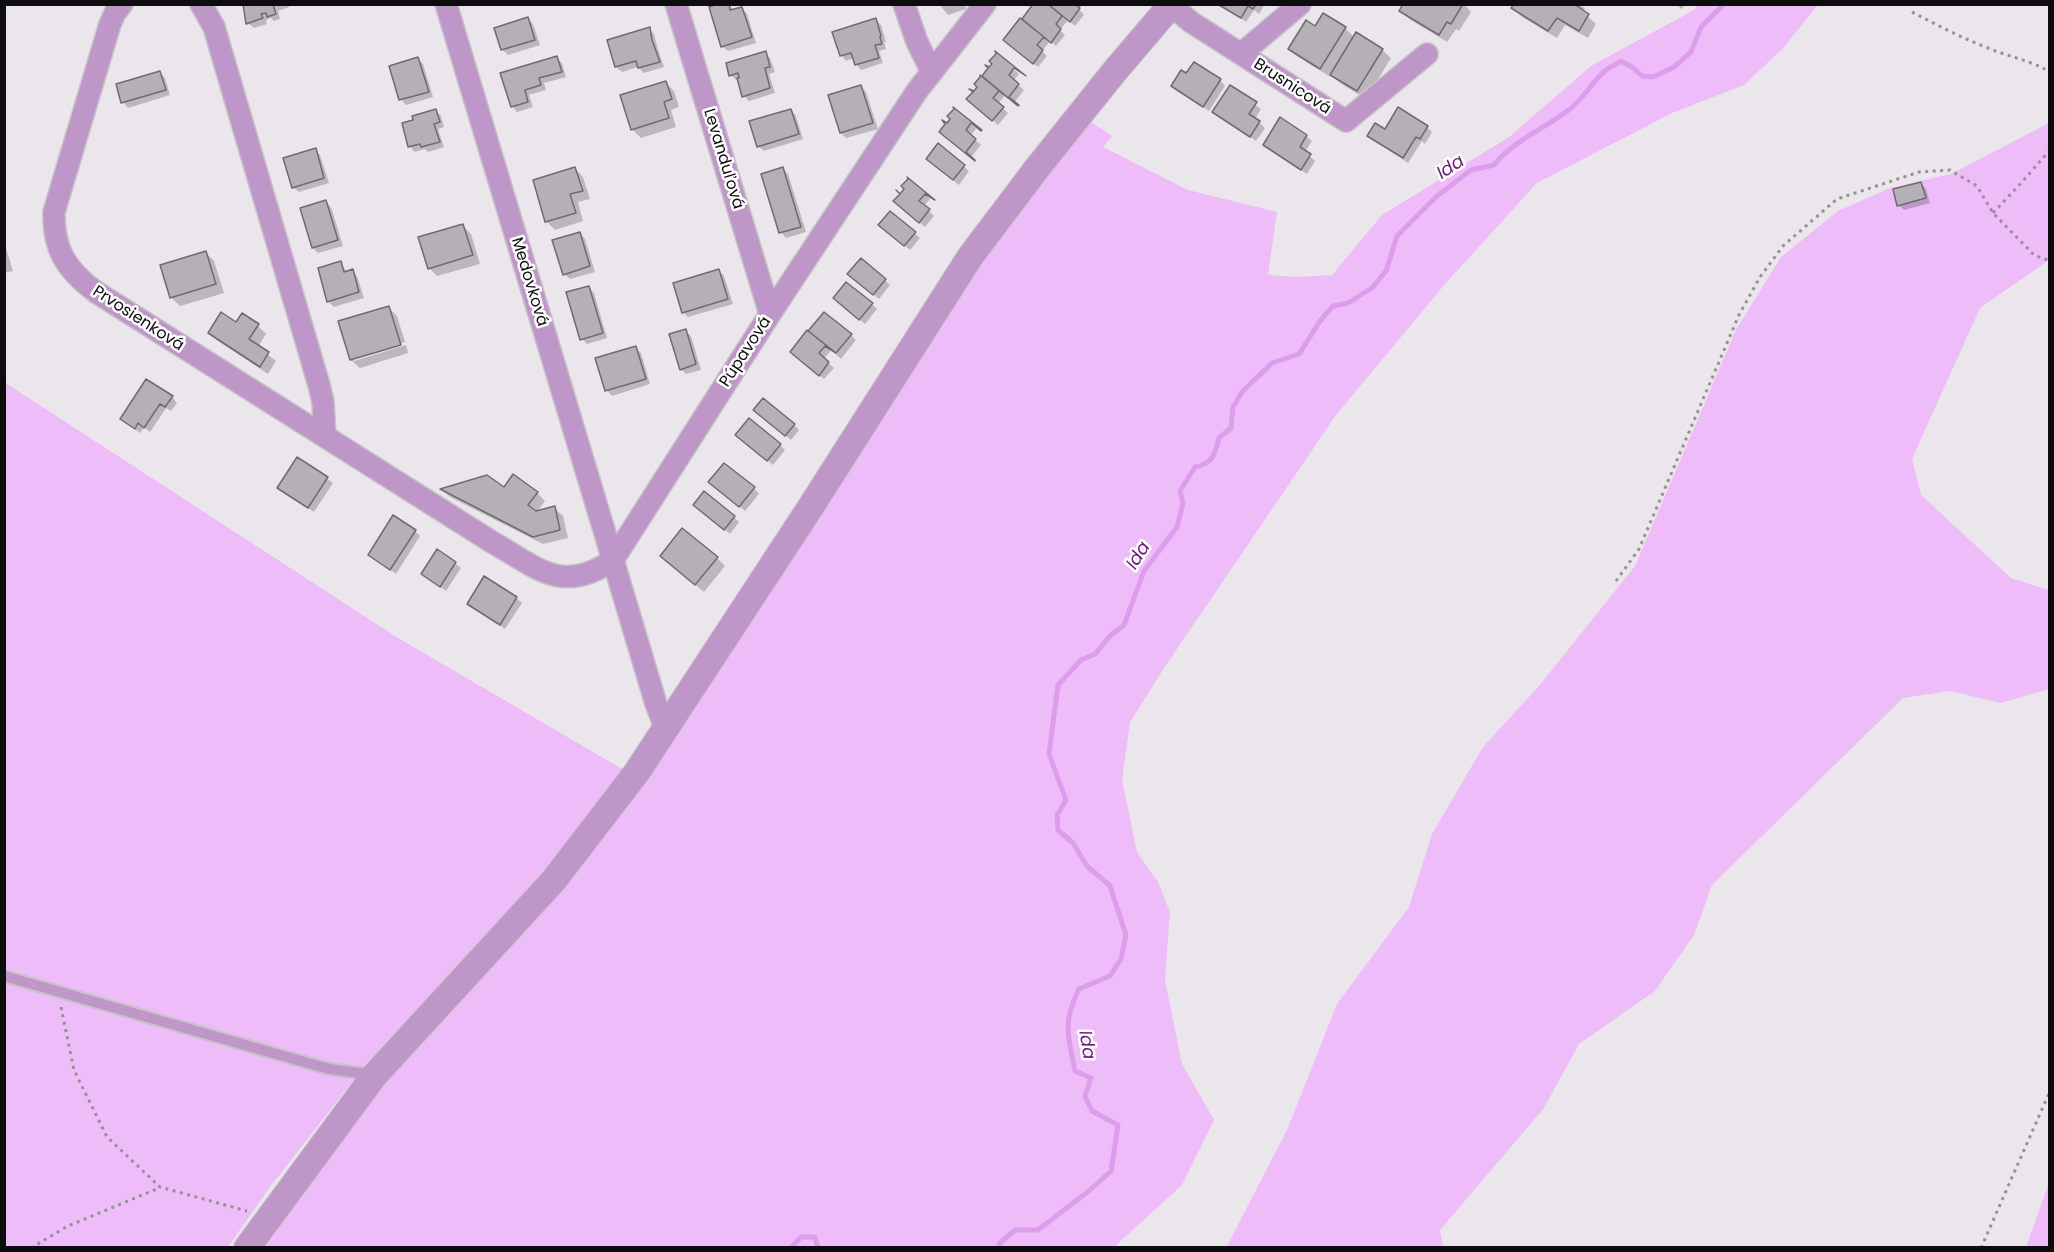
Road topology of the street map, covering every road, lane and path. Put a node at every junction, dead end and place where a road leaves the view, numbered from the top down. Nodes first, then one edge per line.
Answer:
1 (122, 4) edge
2 (201, 4) edge
3 (446, 4) edge
4 (676, 4) edge
5 (904, 4) edge
6 (985, 4) edge
7 (1300, 4) edge
8 (1171, 5) edge
9 (1912, 12) dead end
10 (1241, 54) junction
11 (1427, 54) dead end
12 (932, 72) junction
13 (2049, 72) edge
14 (2049, 150) edge
15 (1993, 213) junction
16 (2049, 261) edge
17 (770, 314) junction
18 (325, 437) junction
19 (612, 560) junction
20 (1616, 582) dead end
21 (666, 727) junction
22 (4, 976) edge
23 (58, 992) junction
24 (374, 1076) junction
25 (2049, 1091) edge
26 (160, 1187) junction
27 (269, 1216) junction
28 (31, 1248) edge
29 (248, 1248) edge
30 (1981, 1248) edge

1 - 18 street, Prvosienková
2 - 18 street
3 - 19 street, Medovková
4 - 17 street, Levanduľová
5 - 12 street
6 - 12 street, Púpavová
7 - 10 street, Brusnicová
8 - 10 street, Brusnicová
8 - 21 street
9 - 13 path
10 - 11 street, Brusnicová
12 - 17 street, Púpavová
14 - 15 path
15 - 16 path
15 - 20 path
17 - 19 street, Púpavová
18 - 19 street, Prvosienková
19 - 21 street
21 - 24 street
22 - 23 lane
23 - 24 lane
23 - 26 path
24 - 27 street
25 - 30 path
26 - 27 path
26 - 28 path
27 - 29 street

